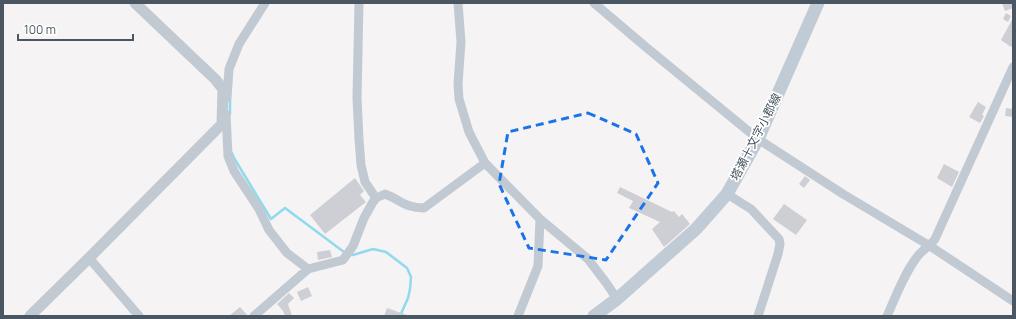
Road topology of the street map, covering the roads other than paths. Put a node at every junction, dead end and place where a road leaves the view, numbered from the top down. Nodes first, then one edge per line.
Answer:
1 (135, 3) edge
2 (265, 3) edge
3 (359, 3) edge
4 (458, 3) edge
5 (594, 3) edge
6 (818, 3) edge
7 (1013, 66) edge
8 (225, 105) junction
9 (758, 139) junction
10 (485, 163) junction
11 (727, 194) junction
12 (376, 198) junction
13 (540, 219) junction
14 (930, 246) junction
15 (89, 258) junction
16 (308, 269) junction
17 (617, 299) junction
18 (1013, 301) edge
19 (30, 316) edge
20 (139, 316) edge
21 (254, 316) edge
22 (518, 316) edge
23 (594, 316) edge
24 (758, 316) edge
25 (887, 316) edge

1 - 8 street
2 - 8 street
3 - 12 street
4 - 10 street
5 - 9 street
6 - 9 main road, 塔瀬十文字小郡線
7 - 14 street
8 - 15 street
8 - 16 street
9 - 11 main road, 塔瀬十文字小郡線
9 - 14 street
10 - 12 street
10 - 13 street
11 - 17 main road, 塔瀬十文字小郡線
11 - 24 street
12 - 16 street
13 - 17 street
13 - 22 street
14 - 18 street
14 - 25 street
15 - 19 street
15 - 20 street
16 - 21 street
17 - 23 main road, 塔瀬十文字小郡線

